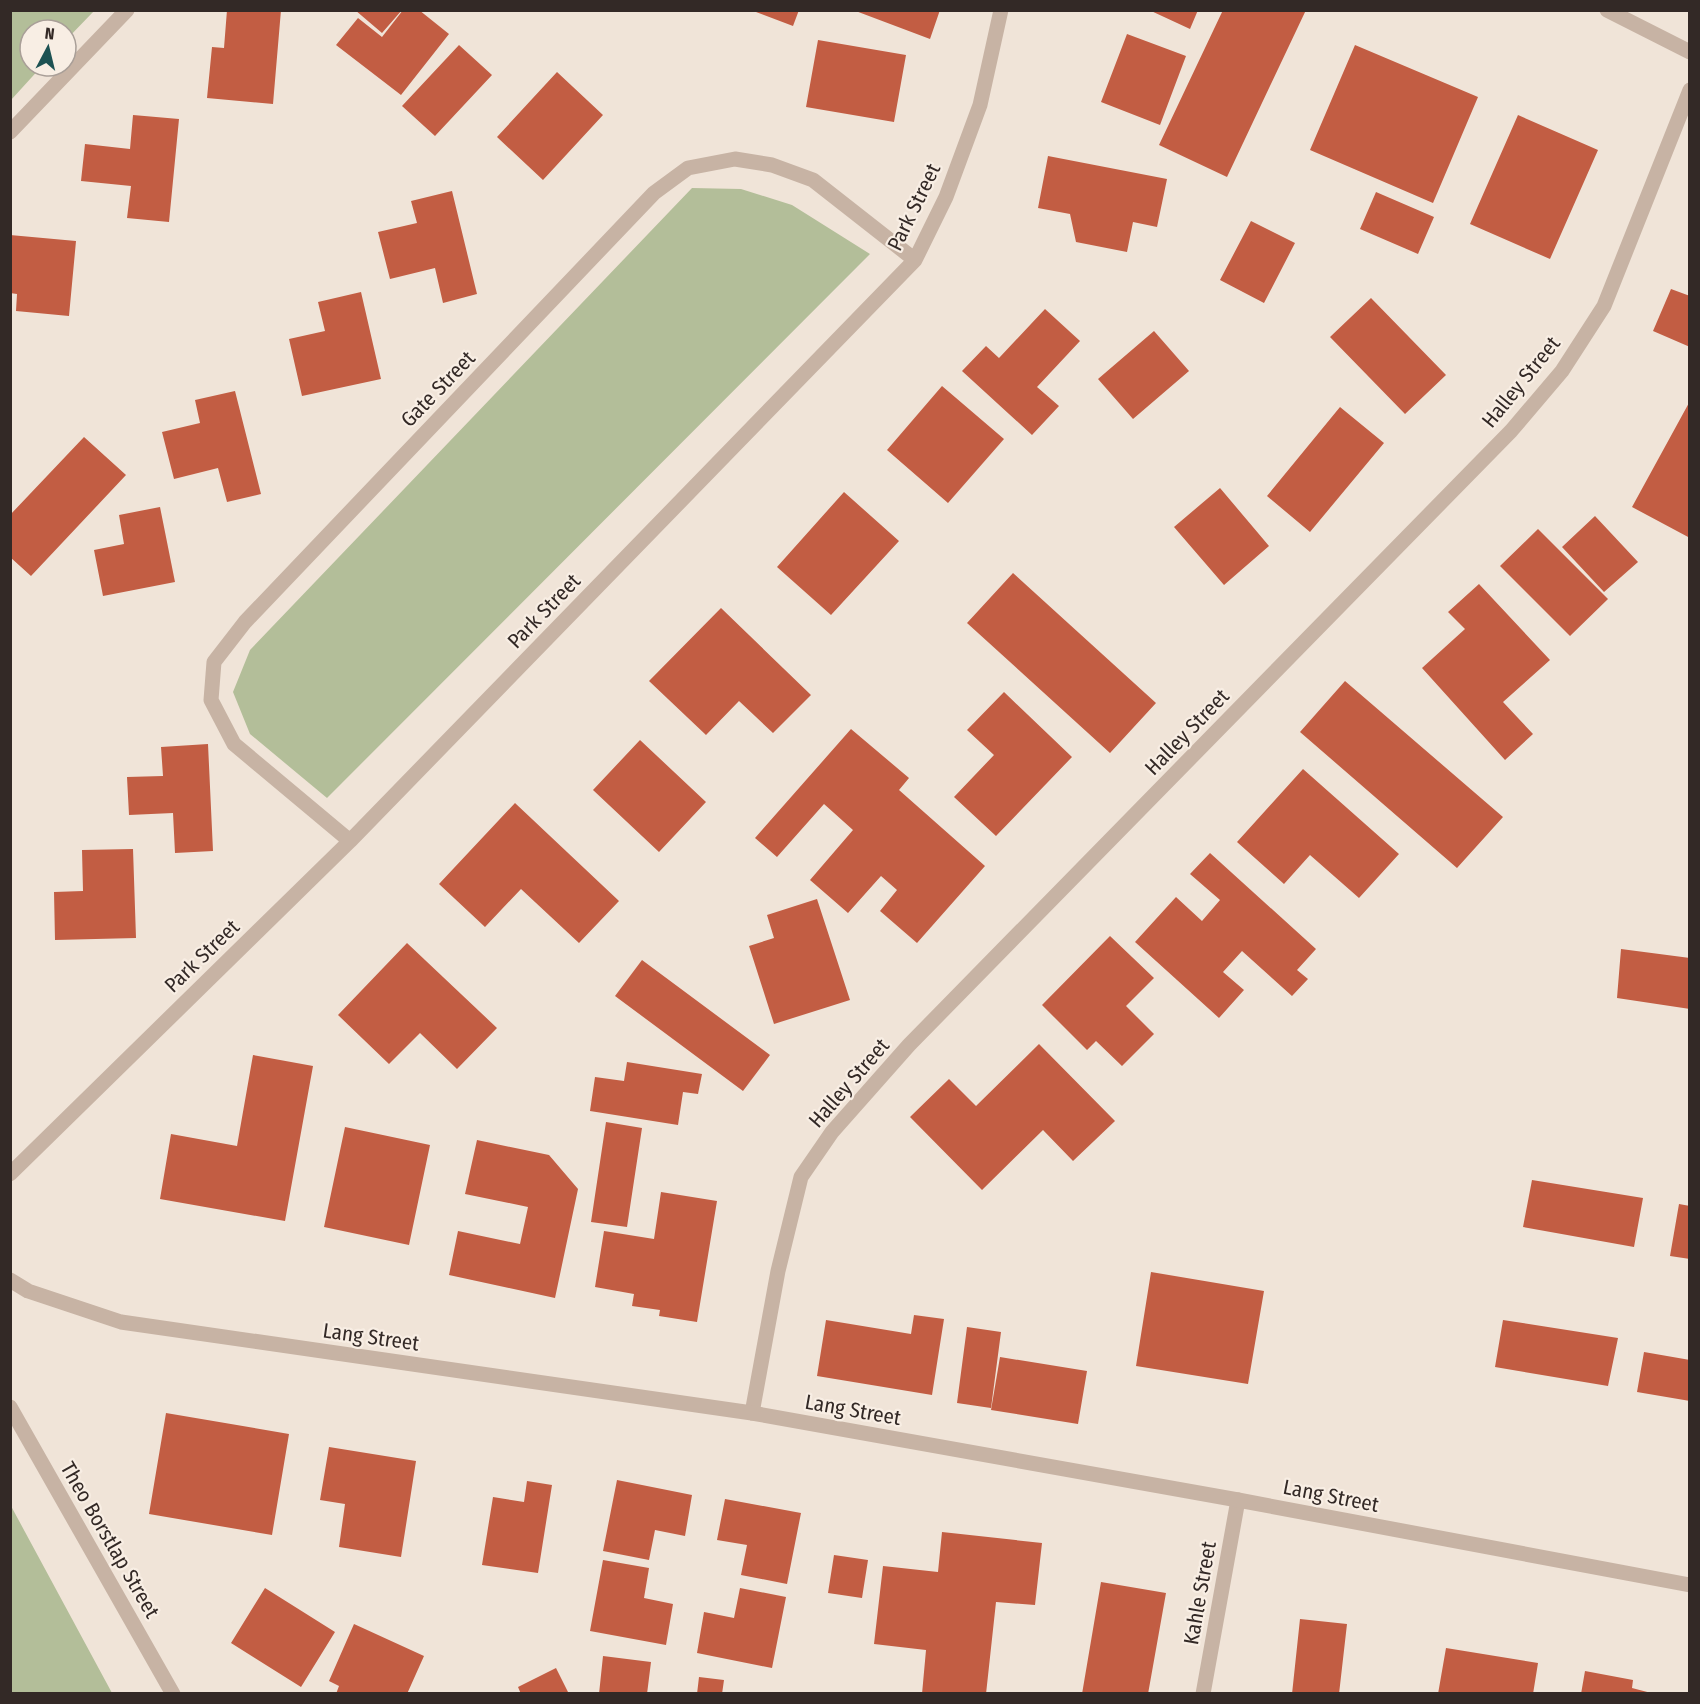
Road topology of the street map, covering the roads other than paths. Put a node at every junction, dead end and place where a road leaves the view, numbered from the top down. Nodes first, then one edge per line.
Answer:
1 (127, 10) edge
2 (1001, 10) edge
3 (1607, 10) edge
4 (1689, 52) edge
5 (1689, 90) edge
6 (10, 132) edge
7 (915, 260) junction
8 (350, 841) junction
9 (10, 1174) edge
10 (10, 1280) edge
11 (10, 1407) edge
12 (752, 1413) junction
13 (1238, 1500) junction
14 (1689, 1585) edge
15 (173, 1694) edge
16 (1203, 1694) edge

1 - 6 street
2 - 7 street, Park Street
3 - 4 street
5 - 12 street, Halley Street
7 - 8 street, Park Street
7 - 8 street, Gate Street
8 - 9 street, Park Street
10 - 12 street, Lang Street
11 - 15 street, Theo Borstlap Street
12 - 13 street, Lang Street
13 - 14 street, Lang Street
13 - 16 street, Kahle Street

